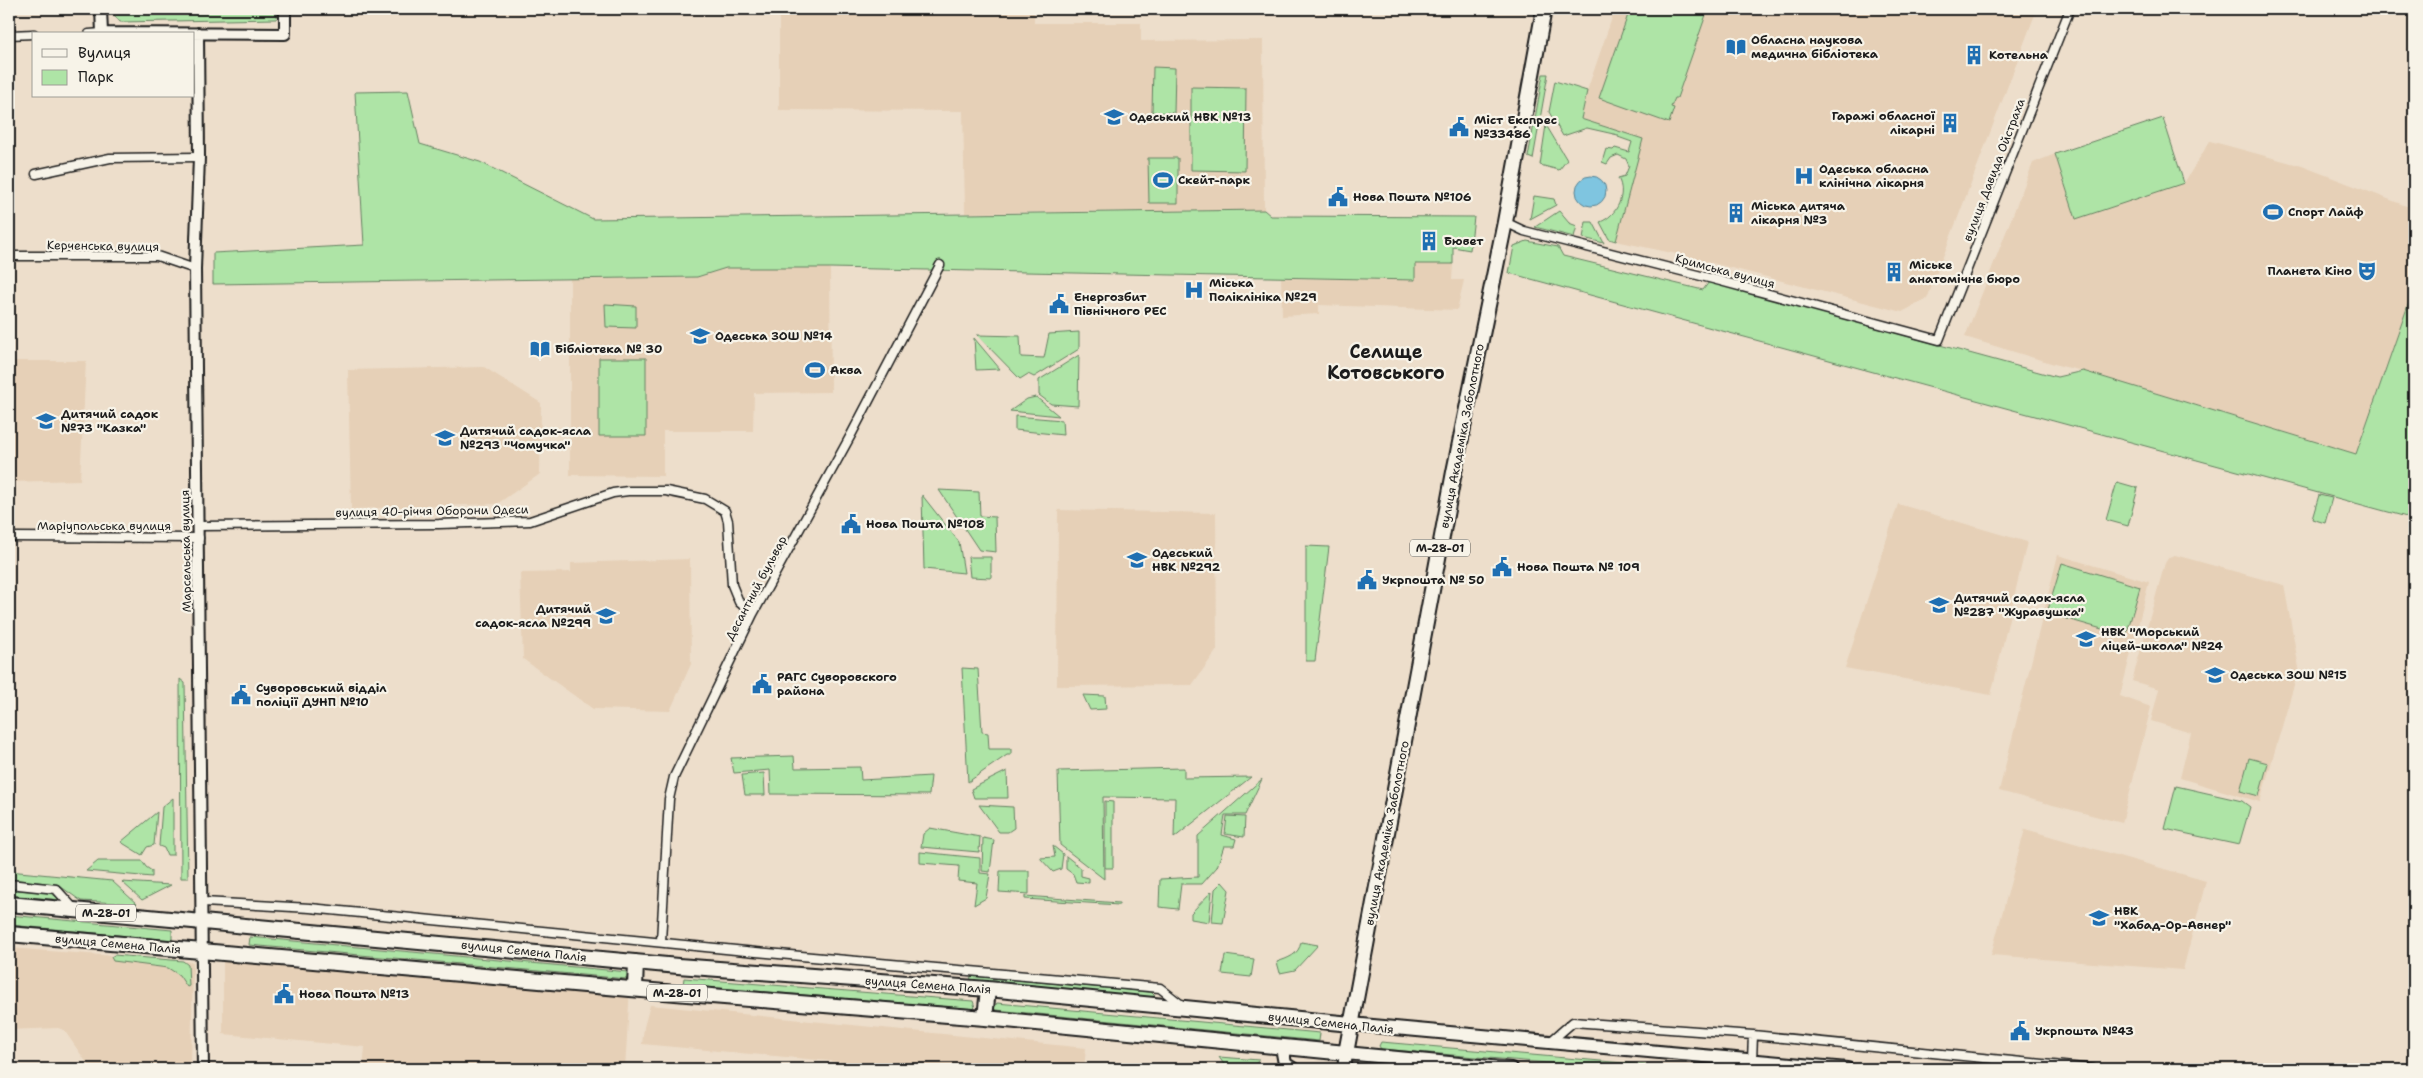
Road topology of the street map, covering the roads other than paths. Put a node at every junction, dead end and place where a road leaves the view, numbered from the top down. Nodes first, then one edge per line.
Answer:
1 (102, 9) edge
2 (285, 9) edge
3 (1544, 9) edge
4 (2070, 9) edge
5 (102, 32) edge
6 (198, 33) joint
7 (32, 34) edge
8 (9, 35) edge
9 (199, 156) junction
10 (36, 174) dead end
11 (1505, 222) junction
12 (9, 256) edge
13 (940, 266) dead end
14 (195, 269) junction
15 (1939, 340) joint
16 (199, 526) junction
17 (9, 537) edge
18 (199, 538) junction
19 (753, 614) junction
20 (9, 884) edge
21 (203, 902) junction
22 (9, 904) edge
23 (75, 910) junction
24 (203, 923) junction
25 (9, 934) edge
26 (661, 942) junction
27 (203, 951) junction
28 (636, 962) junction
29 (635, 988) junction
30 (988, 989) junction
31 (1187, 1008) junction
32 (985, 1018) junction
33 (1351, 1024) junction
34 (1753, 1035) junction
35 (1550, 1042) junction
36 (1282, 1048) junction
37 (1346, 1053) junction
38 (1752, 1061) junction
39 (203, 1069) edge
40 (1293, 1069) edge
41 (1344, 1069) edge
42 (1511, 1069) edge
43 (1847, 1069) edge
44 (2093, 1069) edge

1 - 5 street
2 - 6 street
3 - 11 highway, вулиця Академіка Заболотного / М-28-01
4 - 15 street, вулиця Давида Ойстраха
6 - 9 street, Марсельська вулиця
7 - 8 street
9 - 10 street
9 - 14 street, Марсельська вулиця
11 - 15 street, Кримська вулиця
11 - 33 highway, вулиця Академіка Заболотного / М-28-01
12 - 14 street, Керченська вулиця
13 - 19 street, Десантний бульвар
14 - 16 street, Марсельська вулиця
16 - 18 street, Марсельська вулиця
16 - 19 street, вулиця 40-річчя Оборони Одеси
17 - 18 street, Маріупольська вулиця
18 - 21 street, Марсельська вулиця
19 - 26 street, Десантний бульвар
20 - 23 street
21 - 24 street, Марсельська вулиця
21 - 26 street
22 - 23 highway, вулиця Семена Палія / М-28-01
23 - 24 highway, вулиця Семена Палія / М-28-01
24 - 27 street, Марсельська вулиця
24 - 28 highway, вулиця Семена Палія / М-28-01
25 - 27 highway, вулиця Семена Палія / М-28-01
26 - 31 street
27 - 29 highway, вулиця Семена Палія / М-28-01
27 - 39 street, Марсельська вулиця
28 - 29 highway
28 - 30 highway, вулиця Семена Палія / М-28-01
29 - 32 highway, вулиця Семена Палія / М-28-01
30 - 31 highway, вулиця Семена Палія / М-28-01
30 - 32 highway
31 - 33 highway, вулиця Семена Палія / М-28-01
32 - 36 highway, вулиця Семена Палія / М-28-01
33 - 35 main road, вулиця Семена Палія
33 - 37 highway, вулиця Академіка Заболотного / М-28-01
34 - 35 street
34 - 38 street
34 - 44 street
35 - 38 main road, вулиця Семена Палія
36 - 37 highway, вулиця Семена Палія / М-28-01
36 - 40 main road
37 - 41 main road, вулиця Академіка Заболотного
37 - 42 main road, вулиця Семена Палія
38 - 43 main road, вулиця Семена Палія

